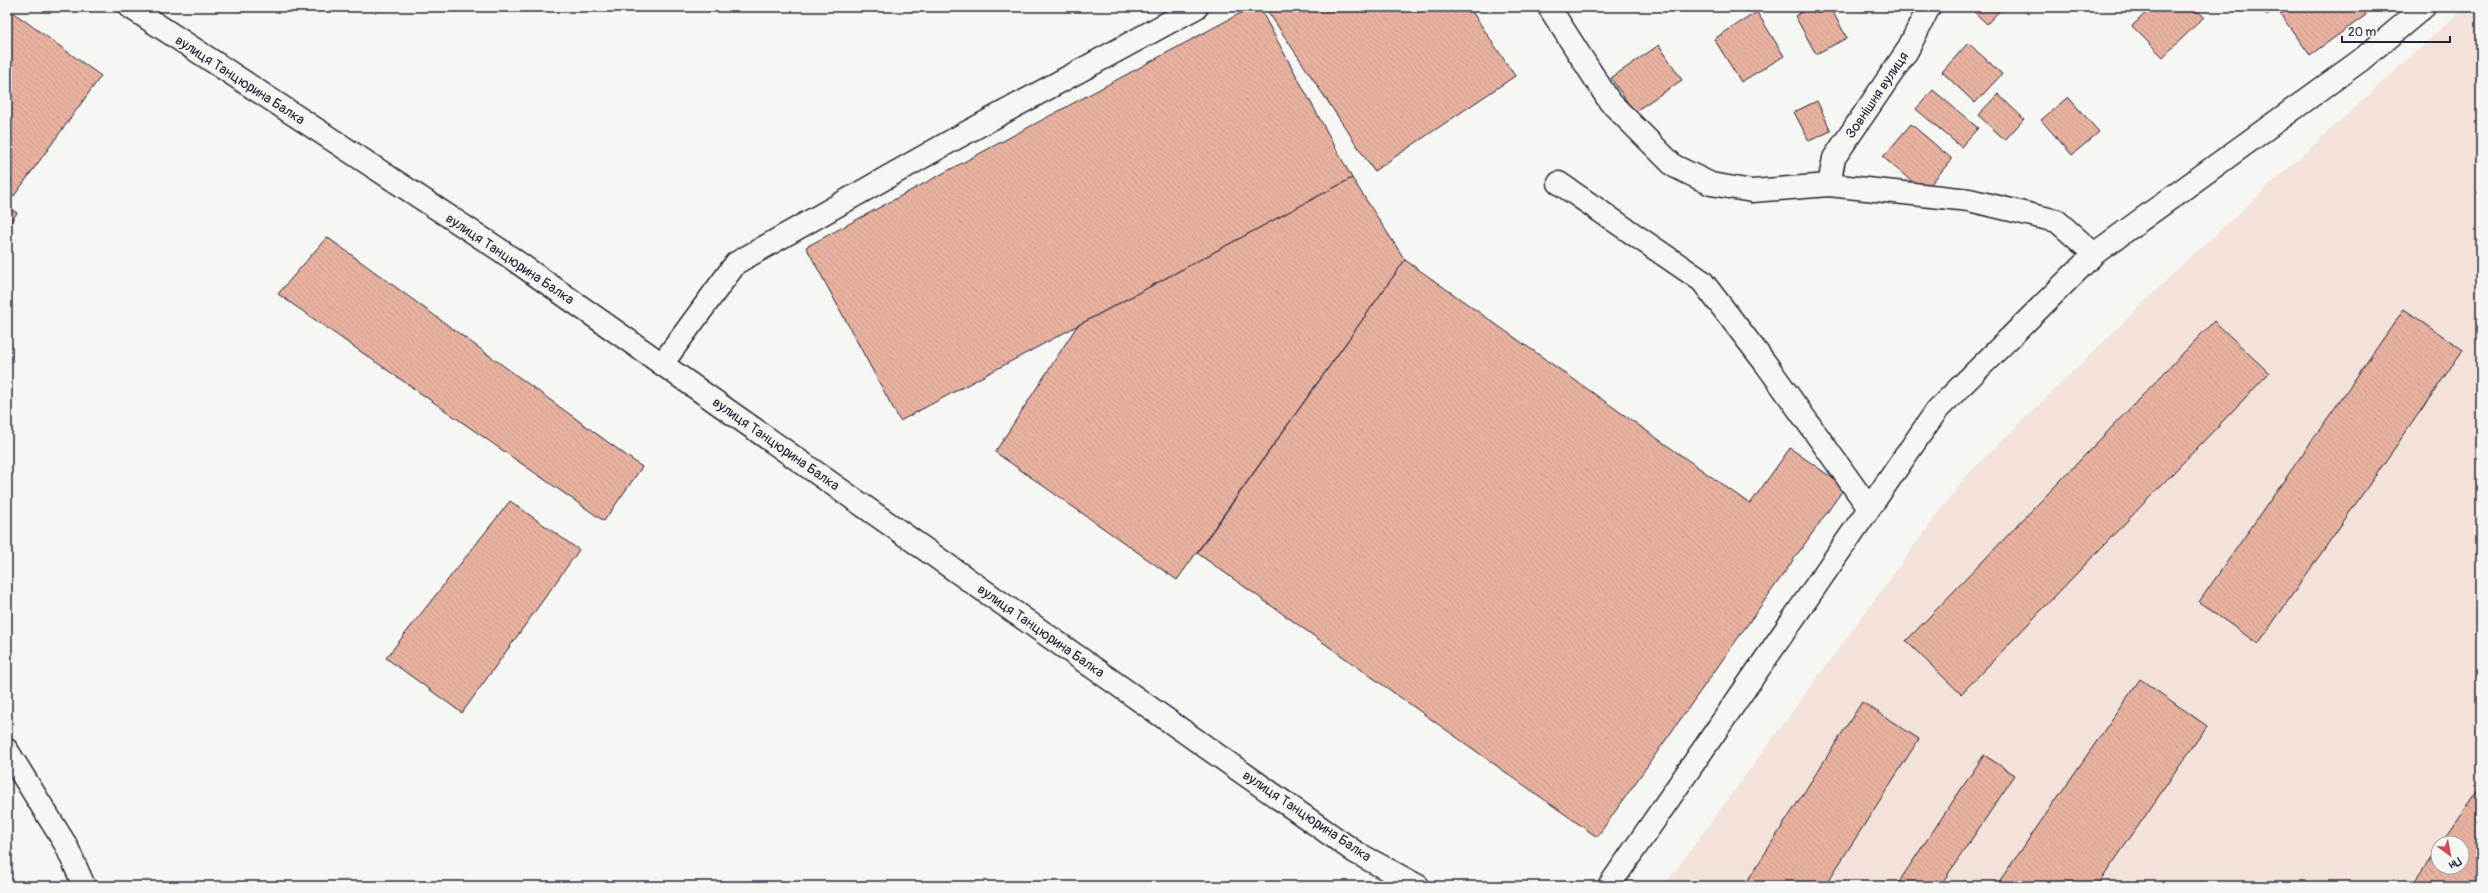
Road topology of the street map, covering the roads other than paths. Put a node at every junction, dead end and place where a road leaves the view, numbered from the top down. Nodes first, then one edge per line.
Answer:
1 (130, 7) edge
2 (1197, 7) edge
3 (1549, 7) edge
4 (1929, 7) edge
5 (2424, 7) edge
6 (1559, 183) dead end
7 (1829, 185) junction
8 (2094, 254) junction
9 (662, 364) junction
10 (1869, 508) junction
11 (7, 750) edge
12 (84, 886) edge
13 (1418, 886) edge
14 (1609, 886) edge

1 - 9 street, вулиця Танцюрина Балка
2 - 9 street
3 - 7 street
4 - 7 street, Зовнішня вулиця
5 - 8 street
6 - 10 street
7 - 8 street
8 - 10 street
9 - 13 street, вулиця Танцюрина Балка
10 - 14 street
11 - 12 street

